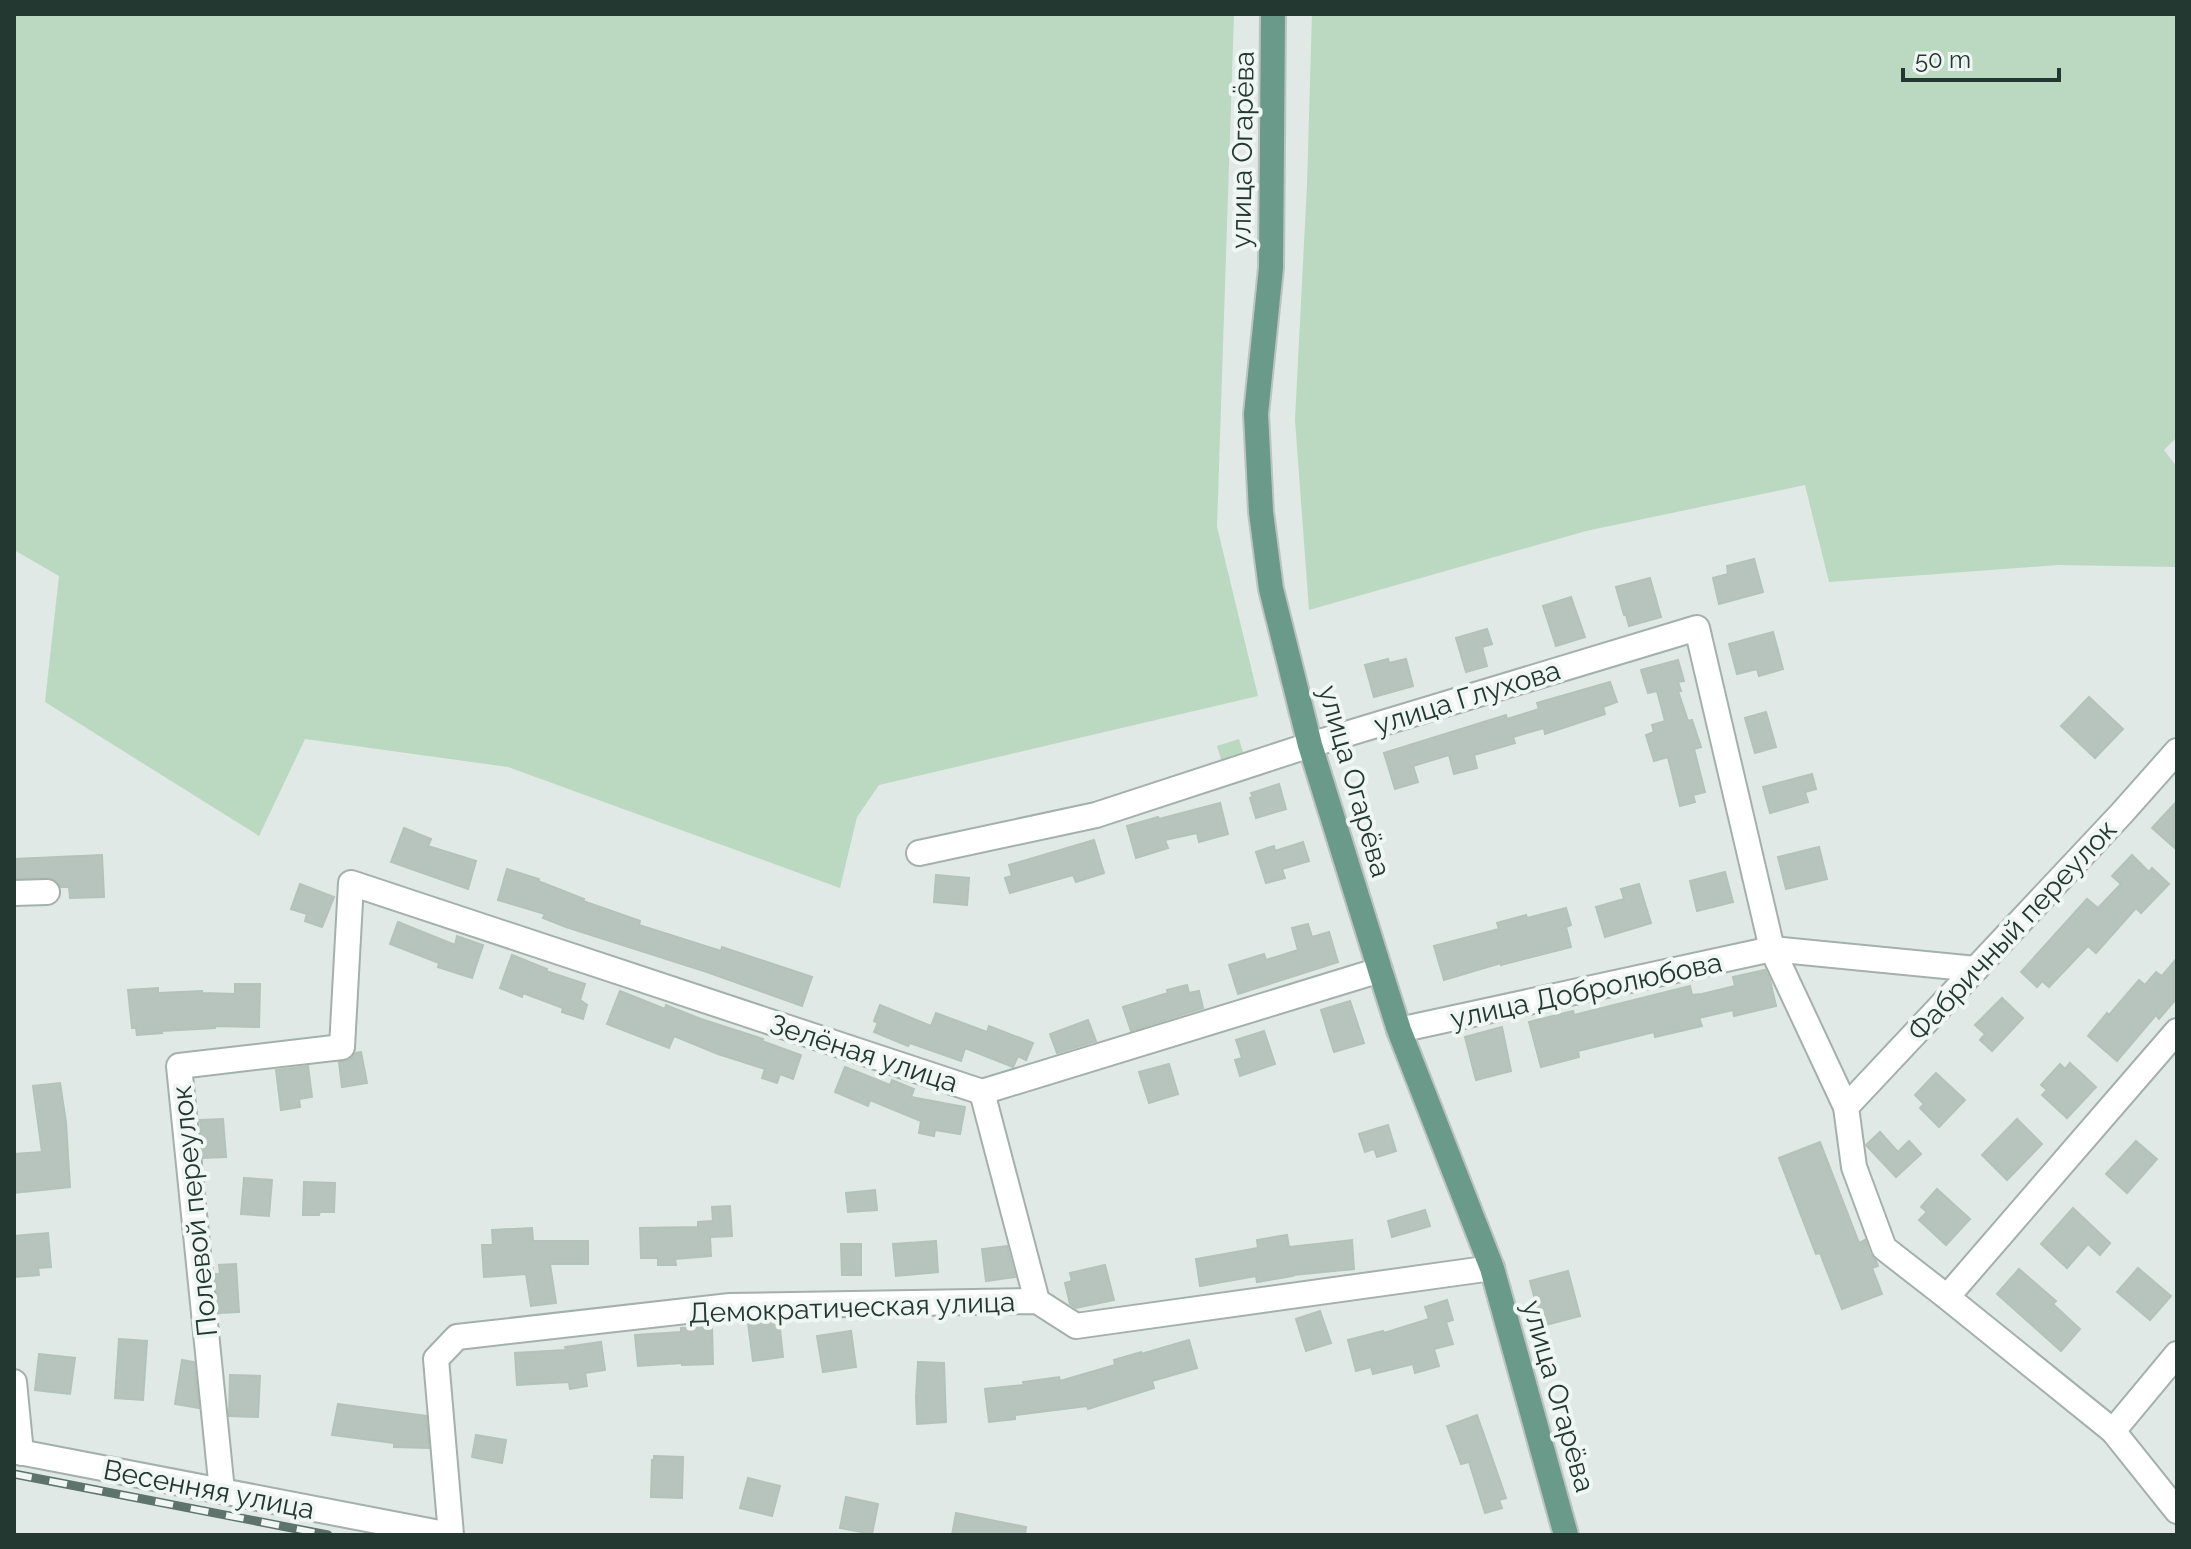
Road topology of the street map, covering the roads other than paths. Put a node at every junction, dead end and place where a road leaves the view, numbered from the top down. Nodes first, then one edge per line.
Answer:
1 (1273, 14) edge
2 (1310, 745) junction
3 (2177, 751) edge
4 (919, 853) dead end
5 (351, 883) joint
6 (47, 892) dead end
7 (14, 893) edge
8 (1772, 949) junction
9 (1976, 969) junction
10 (1380, 970) junction
11 (1399, 1030) junction
12 (2177, 1031) edge
13 (982, 1092) junction
14 (1846, 1107) junction
15 (1492, 1268) junction
16 (1947, 1297) junction
17 (1037, 1301) junction
18 (2177, 1354) edge
19 (14, 1382) edge
20 (2113, 1431) junction
21 (17, 1452) edge
22 (222, 1491) junction
23 (2177, 1511) edge
24 (450, 1535) edge
25 (1566, 1535) edge

1 - 2 main road, улица Огарёва
2 - 4 street, улица Глухова
2 - 8 street, улица Глухова
2 - 10 main road, улица Огарёва
3 - 9 street, Фабричный переулок
5 - 13 street, Зелёная улица
5 - 22 street, Полевой переулок
6 - 7 street
8 - 9 street, улица Добролюбова
8 - 11 street, улица Добролюбова
8 - 14 street
9 - 14 street, Фабричный переулок
10 - 11 main road, улица Огарёва
10 - 13 street, Зелёная улица
11 - 15 main road, улица Огарёва
12 - 16 street
13 - 17 street
14 - 16 street
15 - 17 street, Демократическая улица
15 - 25 main road, улица Огарёва
16 - 20 street
17 - 24 street, Демократическая улица
18 - 20 street
19 - 21 street
20 - 23 street
21 - 22 street, Весенняя улица
22 - 24 street, Весенняя улица

